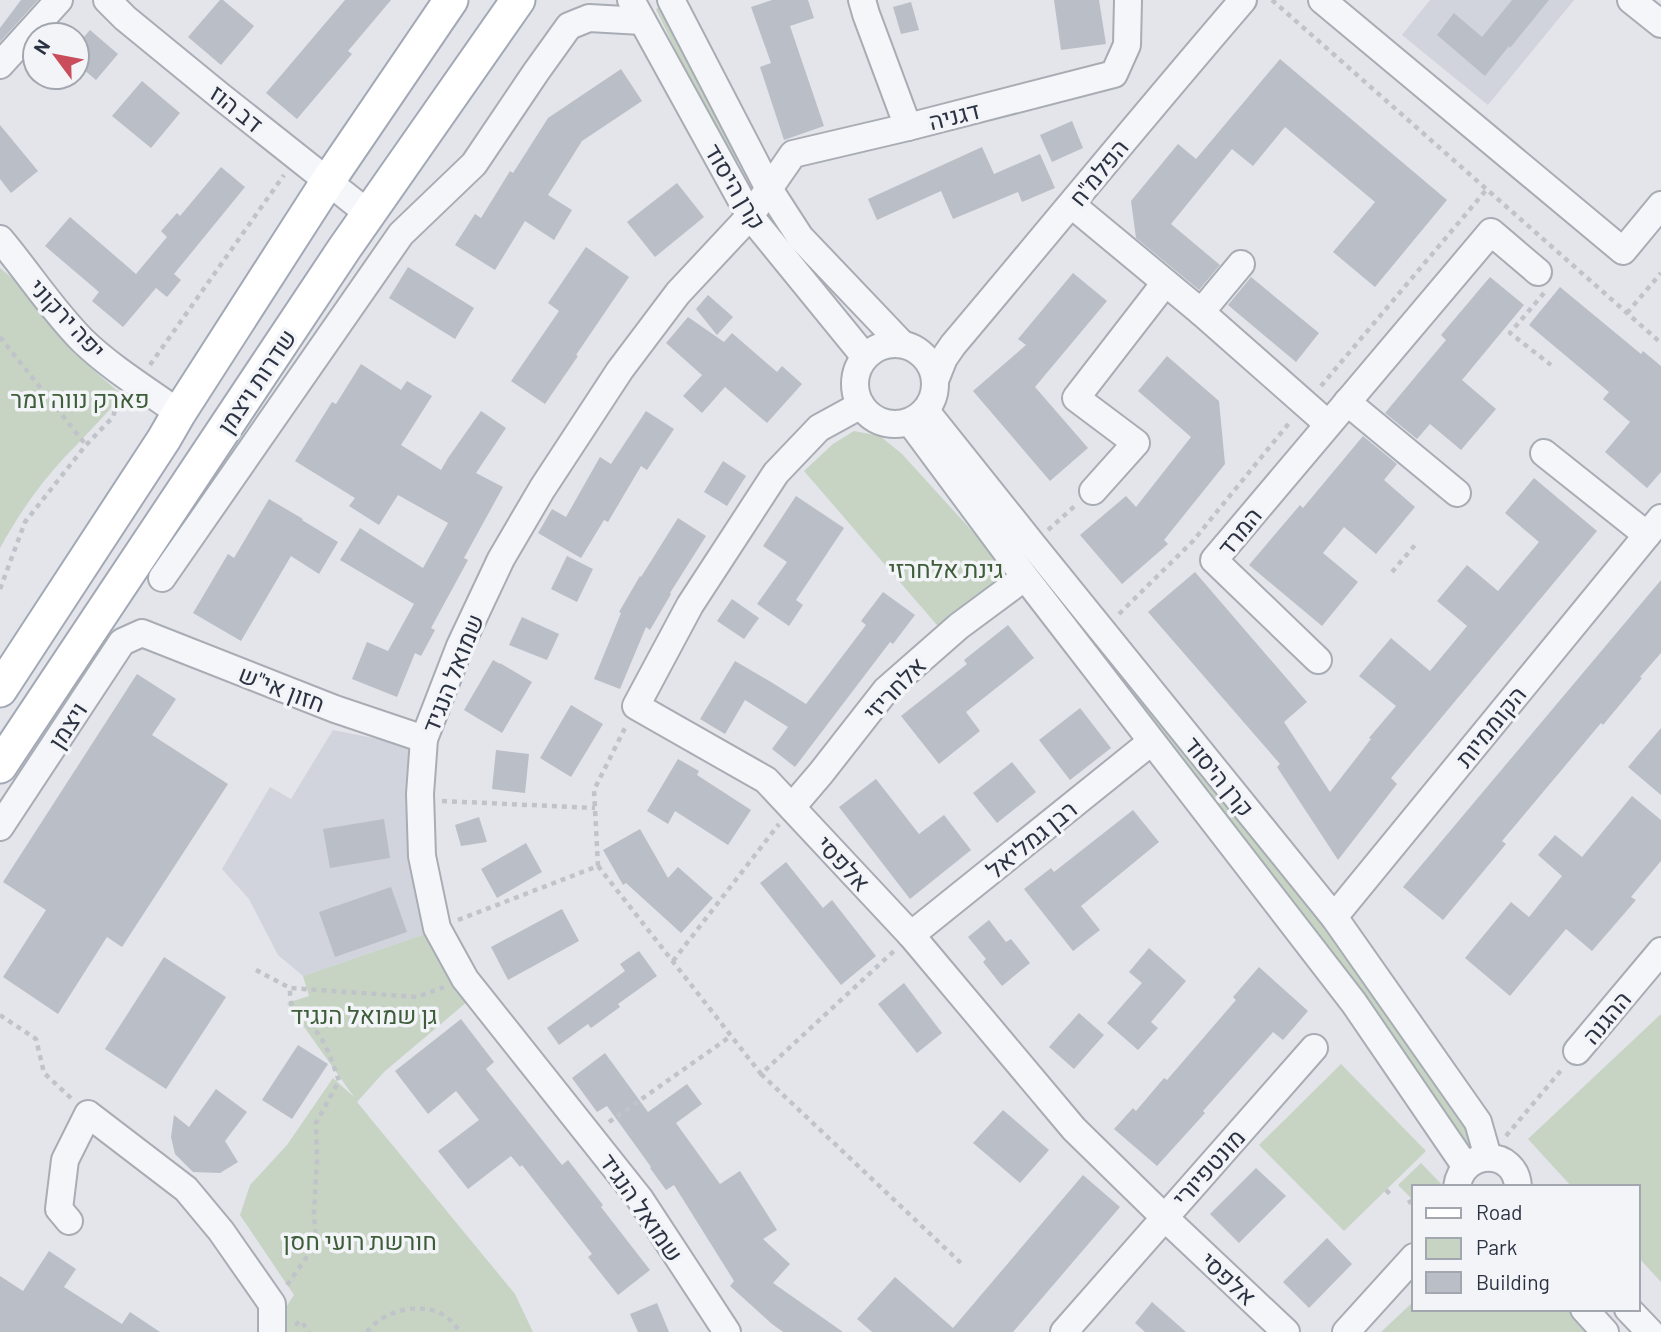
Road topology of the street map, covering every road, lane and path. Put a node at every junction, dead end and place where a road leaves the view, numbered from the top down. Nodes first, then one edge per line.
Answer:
1 (58, 0) edge
2 (107, 0) edge
3 (451, 0) edge
4 (671, 0) edge
5 (862, 0) edge
6 (1128, 0) edge
7 (1243, 0) edge
8 (1272, 0) edge
9 (1322, 0) edge
10 (1631, 0) edge
11 (517, 2) edge
12 (637, 10) edge
13 (1661, 24) edge
14 (0, 65) edge
15 (908, 127) junction
16 (297, 156) junction
17 (328, 181) junction
18 (1487, 189) junction
19 (769, 190) junction
20 (1072, 205) junction
21 (1661, 205) edge
22 (369, 214) junction
23 (750, 216) junction
24 (0, 239) edge
25 (1570, 262) junction
26 (1241, 264) dead end
27 (1661, 273) edge
28 (1548, 279) junction
29 (1165, 283) junction
30 (1201, 312) junction
31 (1627, 313) junction
32 (0, 337) edge
33 (1661, 343) edge
34 (953, 345) junction
35 (908, 346) junction
36 (865, 357) junction
37 (1551, 365) dead end
38 (936, 378) junction
39 (126, 390) junction
40 (1347, 402) junction
41 (1305, 404) junction
42 (861, 405) junction
43 (179, 413) junction
44 (918, 416) junction
45 (1328, 424) junction
46 (86, 445) junction
47 (1544, 453) dead end
48 (1093, 491) joint
49 (1457, 493) dead end
50 (1654, 526) edge
51 (1032, 545) junction
52 (1415, 545) dead end
53 (1392, 572) dead end
54 (162, 578) dead end
55 (1013, 586) dead end
56 (0, 589) edge
57 (1103, 632) junction
58 (142, 633) joint
59 (1318, 660) dead end
60 (0, 690) edge
61 (636, 706) junction
62 (424, 739) junction
63 (1151, 742) junction
64 (0, 766) edge
65 (420, 800) junction
66 (792, 807) junction
67 (595, 808) junction
68 (0, 827) edge
69 (598, 866) junction
70 (1334, 917) junction
71 (437, 928) junction
72 (911, 935) junction
73 (1661, 951) edge
74 (673, 961) junction
75 (256, 970) dead end
76 (465, 979) junction
77 (290, 988) junction
78 (0, 1015) edge
79 (731, 1036) junction
80 (1314, 1048) dead end
81 (1577, 1051) joint
82 (761, 1073) junction
83 (88, 1114) junction
84 (590, 1135) junction
85 (1477, 1164) edge
86 (1518, 1185) edge
87 (1386, 1189) dead end
88 (1392, 1196) dead end
89 (1164, 1217) junction
90 (69, 1221) dead end
91 (1412, 1259) edge
92 (964, 1266) dead end
93 (272, 1304) junction
94 (1586, 1311) edge
95 (1630, 1311) edge
96 (272, 1332) edge
97 (367, 1332) edge
98 (461, 1332) edge
99 (726, 1332) edge
100 (1064, 1332) edge
101 (1286, 1332) edge
102 (1346, 1332) edge
103 (1605, 1332) edge
104 (1650, 1332) edge

1 - 14 street
2 - 16 street, דב הוז
3 - 17 main road, שדרות ויצמן
4 - 19 street, קרן היסוד
5 - 15 street
6 - 15 street, דגניה
7 - 20 street, הפלמ"ח
8 - 18 path
9 - 21 street
10 - 13 street
11 - 22 main road, שדרות ויצמן
12 - 23 street, קרן היסוד
12 - 54 street
15 - 19 street, דגניה
16 - 17 street, דב הוז
16 - 39 path
17 - 22 street, דב הוז
17 - 43 main road, שדרות ויצמן
18 - 25 path
18 - 41 path
19 - 23 street, דגניה
19 - 35 street, קרן היסוד
20 - 29 street
20 - 34 street, הפלמ"ח
22 - 64 main road, שדרות ויצמן
23 - 36 street, קרן היסוד
23 - 62 street, שמואל הנגיד
24 - 39 street, יפה ירקוני
25 - 28 path
25 - 31 path
26 - 30 street
27 - 31 path
28 - 37 path
28 - 40 street, המרד
29 - 30 street
29 - 48 street
30 - 41 street
31 - 33 path
32 - 46 path
34 - 35 street
34 - 38 street, הפלמ"ח
35 - 36 street
35 - 38 street
36 - 42 street
38 - 44 street
39 - 43 street, יפה ירקוני
39 - 46 path
40 - 45 street, המרד
40 - 49 street
41 - 45 street
41 - 57 path
42 - 44 street
42 - 61 street
43 - 60 main road, שדרות ויצמן
44 - 51 street, קרן היסוד
44 - 63 street, קרן היסוד
45 - 59 street, המרד
46 - 56 path
47 - 50 street, הקוממיות
48 - 51 path
50 - 70 street, הקוממיות
51 - 57 street, קרן היסוד
52 - 53 path
55 - 66 street, אלחריזי
57 - 70 street, קרן היסוד
58 - 62 street, חזון אי"ש
58 - 68 street, ויצמן
61 - 66 street, אלפסי
61 - 67 path
62 - 65 street, שמואל הנגיד
63 - 72 street, רבן גמליאל
63 - 85 street, קרן היסוד
65 - 67 path
65 - 71 street, שמואל הנגיד
66 - 72 street, אלפסי
66 - 74 path
67 - 69 path
69 - 71 path
69 - 74 path
70 - 85 street, קרן היסוד
71 - 76 street, שמואל הנגיד
72 - 82 path
72 - 89 street, אלפסי
73 - 81 street, ההגנה
74 - 79 path
75 - 77 path
76 - 77 path
76 - 84 street, שמואל הנגיד
77 - 93 path
78 - 83 path
79 - 82 path
79 - 84 path
80 - 89 street, מונטפיורי
81 - 85 path
82 - 92 path
83 - 90 street
83 - 93 street
84 - 99 street, שמואל הנגיד
85 - 86 street
87 - 88 path
89 - 100 street, מונטפיורי
89 - 101 street, אלפסי
91 - 102 street
93 - 96 street
94 - 103 street
95 - 104 street
97 - 98 path

